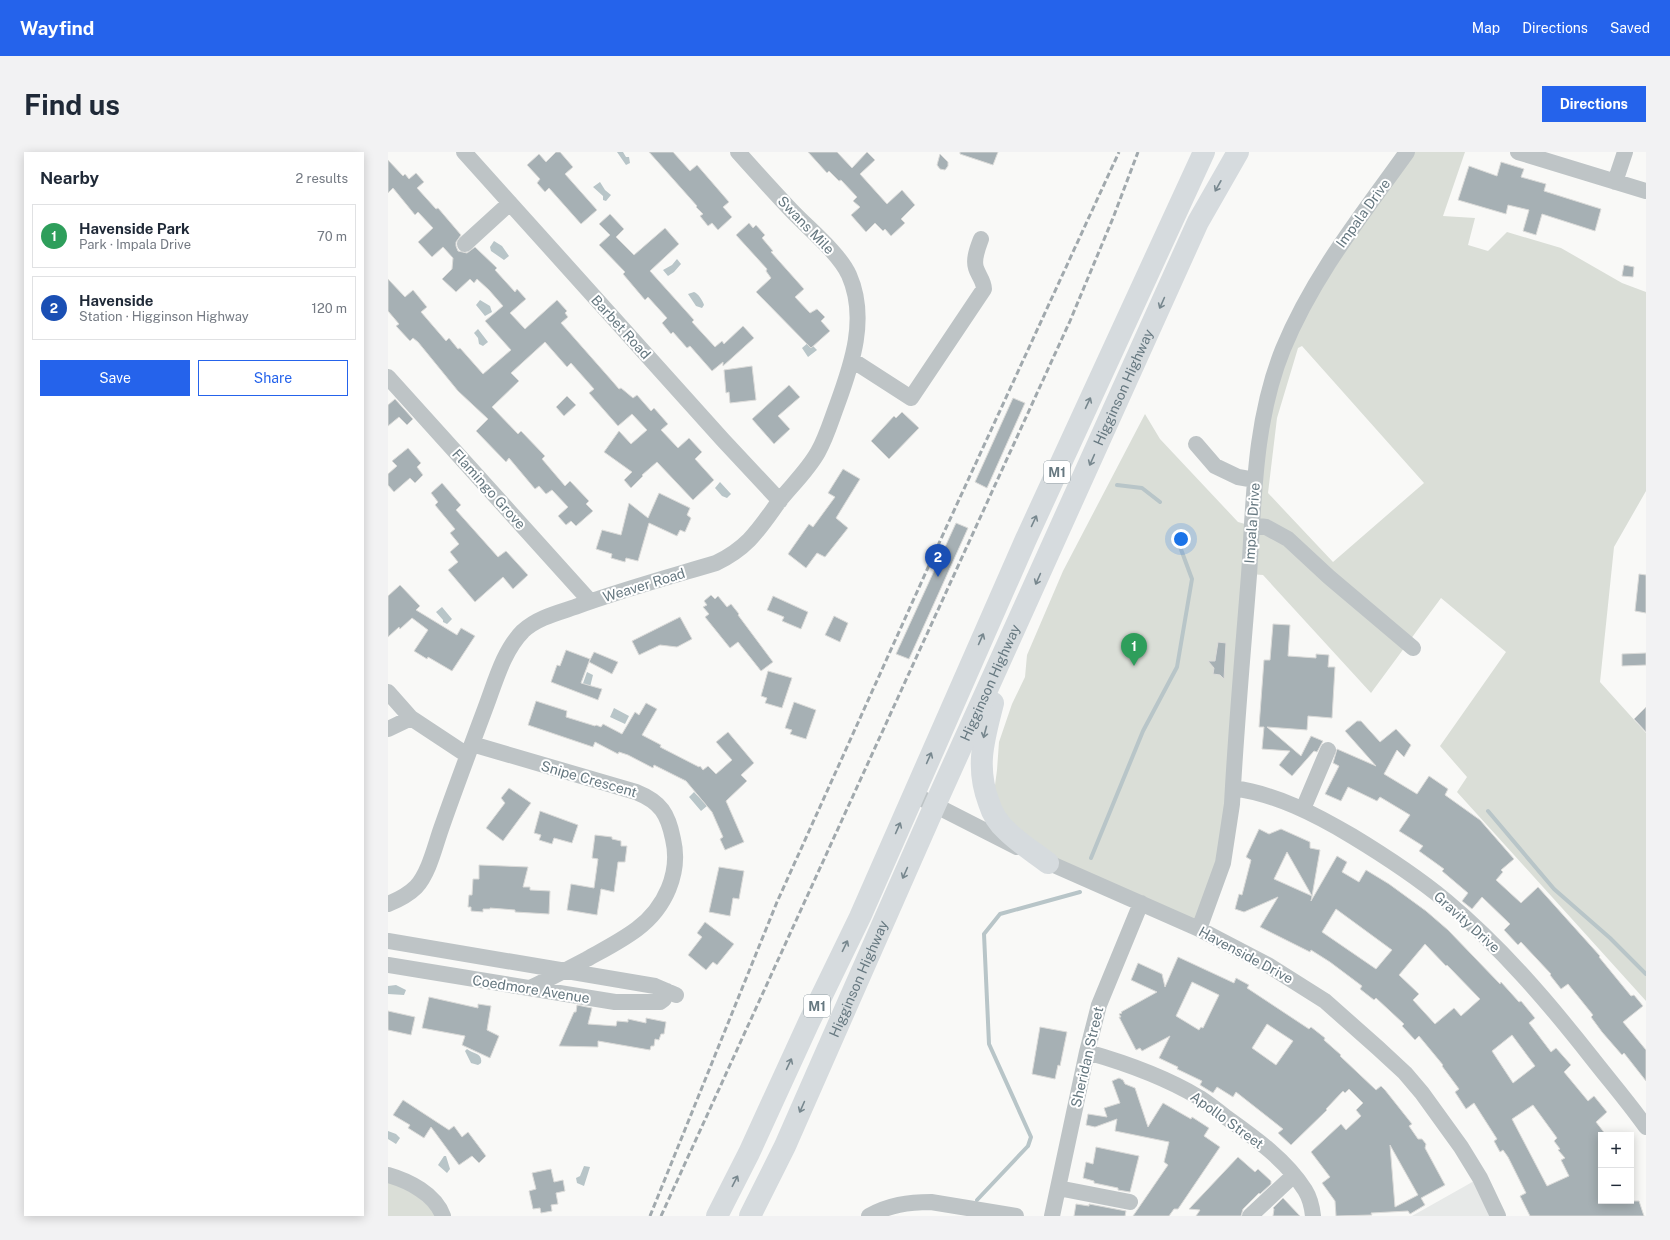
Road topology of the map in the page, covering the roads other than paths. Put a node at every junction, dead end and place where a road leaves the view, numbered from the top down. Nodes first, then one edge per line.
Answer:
1 (464, 152) edge
2 (738, 152) edge
3 (1204, 152) edge
4 (1238, 152) edge
5 (1407, 152) edge
6 (1518, 152) edge
7 (1625, 152) edge
8 (1615, 182) junction
9 (1646, 191) edge
10 (510, 203) junction
11 (981, 239) dead end
12 (465, 244) dead end
13 (858, 308) joint
14 (852, 360) junction
15 (388, 377) edge
16 (1196, 444) dead end
17 (1254, 480) junction
18 (780, 501) junction
19 (1252, 525) junction
20 (590, 601) junction
21 (1011, 640) junction
22 (1413, 648) dead end
23 (388, 692) edge
24 (411, 718) junction
25 (388, 729) edge
26 (470, 750) junction
27 (1328, 750) dead end
28 (1233, 788) junction
29 (913, 794) junction
30 (935, 805) junction
31 (1303, 809) junction
32 (1048, 863) junction
33 (1141, 903) junction
34 (388, 904) edge
35 (1199, 929) junction
36 (388, 941) edge
37 (388, 965) edge
38 (563, 971) junction
39 (530, 988) junction
40 (1087, 1052) junction
41 (1646, 1127) edge
42 (388, 1175) edge
43 (1294, 1175) junction
44 (1058, 1188) junction
45 (1130, 1202) dead end
46 (443, 1216) edge
47 (717, 1216) edge
48 (750, 1216) edge
49 (869, 1216) edge
50 (1016, 1216) edge
51 (1052, 1216) edge
52 (1250, 1216) edge
53 (1313, 1216) edge
54 (1498, 1216) edge

1 - 10 street, Barbet Road
2 - 13 street, Swans Mile
29 -> 3 highway, Higginson Highway / M1
4 -> 21 highway, Higginson Highway / M1
5 - 17 street, Impala Drive
6 - 8 street
7 - 8 street
8 - 9 street
10 - 12 street
10 - 18 street, Barbet Road
11 - 14 street
13 - 14 street, Weaver Road
14 - 18 street, Weaver Road
15 - 20 street, Flamingo Grove
16 - 17 street
17 - 19 street, Impala Drive
18 - 20 street, Weaver Road
19 - 22 street
19 - 28 street, Impala Drive
20 - 26 street, Weaver Road
21 - 30 highway, Higginson Highway / M1
21 -> 32 highway
23 - 24 street, Snipe Crescent
24 - 25 street
24 - 26 street, Snipe Crescent
26 - 34 street, Weaver Road
26 - 38 street, Snipe Crescent
27 - 31 street
28 - 31 street, Gravity Drive
28 - 35 street, Impala Drive
29 - 30 street, Havenside Drive
47 -> 29 highway, Higginson Highway / M1
30 - 32 street, Havenside Drive
30 -> 48 highway, Higginson Highway / M1
31 - 41 street, Gravity Drive
32 - 33 street, Havenside Drive
33 - 35 street, Havenside Drive
33 - 40 street, Sheridan Street
35 - 54 street, Havenside Drive
36 - 38 street
37 - 39 street, Coedmore Avenue
38 - 39 street, Snipe Crescent
38 - 39 street, Coedmore Avenue
40 - 43 street, Apollo Street
40 - 44 street, Sheridan Street
42 - 46 street
43 - 52 street
43 - 53 street, Apollo Street
44 - 45 street
44 - 51 street, Sheridan Street
49 - 50 street

